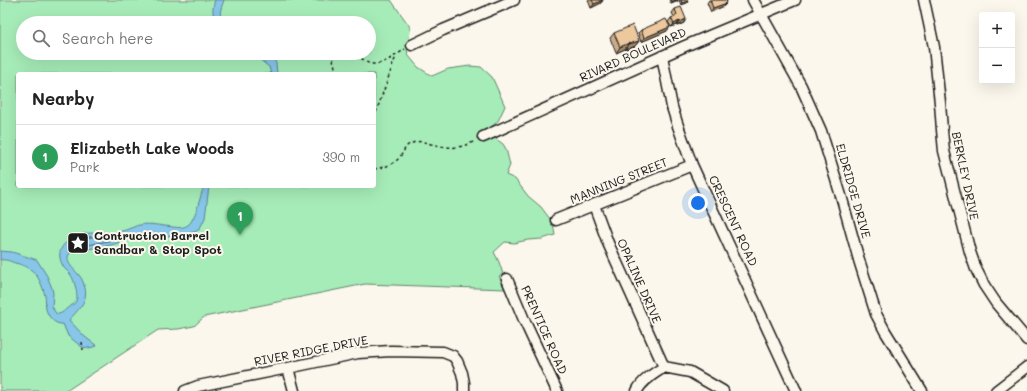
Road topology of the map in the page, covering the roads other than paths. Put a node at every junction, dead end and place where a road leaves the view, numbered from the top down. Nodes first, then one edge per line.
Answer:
1 (514, 0) edge
2 (753, 0) edge
3 (795, 0) edge
4 (924, 0) edge
5 (762, 14) junction
6 (412, 45) road end
7 (662, 56) junction
8 (483, 137) road end
9 (692, 165) junction
10 (594, 205) junction
11 (556, 220) dead end
12 (507, 279) dead end
13 (1027, 340) edge
14 (664, 367) junction
15 (1027, 367) edge
16 (288, 368) junction
17 (185, 391) edge
18 (294, 391) edge
19 (464, 391) edge
20 (557, 391) edge
21 (638, 391) edge
22 (723, 391) edge
23 (796, 391) edge
24 (922, 391) edge
25 (996, 391) edge

1 - 6 street
2 - 5 street, ELDRIDGE DRIVE
3 - 5 street, RIVARD BOULEVARD
4 - 13 street, BERKLEY DRIVE
5 - 7 street, RIVARD BOULEVARD
5 - 24 street, ELDRIDGE DRIVE
7 - 8 street, RIVARD BOULEVARD
7 - 9 street, CRESCENT ROAD
9 - 10 street, MANNING STREET
9 - 23 street, CRESCENT ROAD
10 - 11 street, MANNING STREET
10 - 14 street, OPALINE DRIVE
12 - 20 street, PRENTICE ROAD
14 - 21 street
14 - 22 street
15 - 25 street
16 - 17 street, RIVER RIDGE DRIVE
16 - 18 street
16 - 19 street, RIVER RIDGE DRIVE

